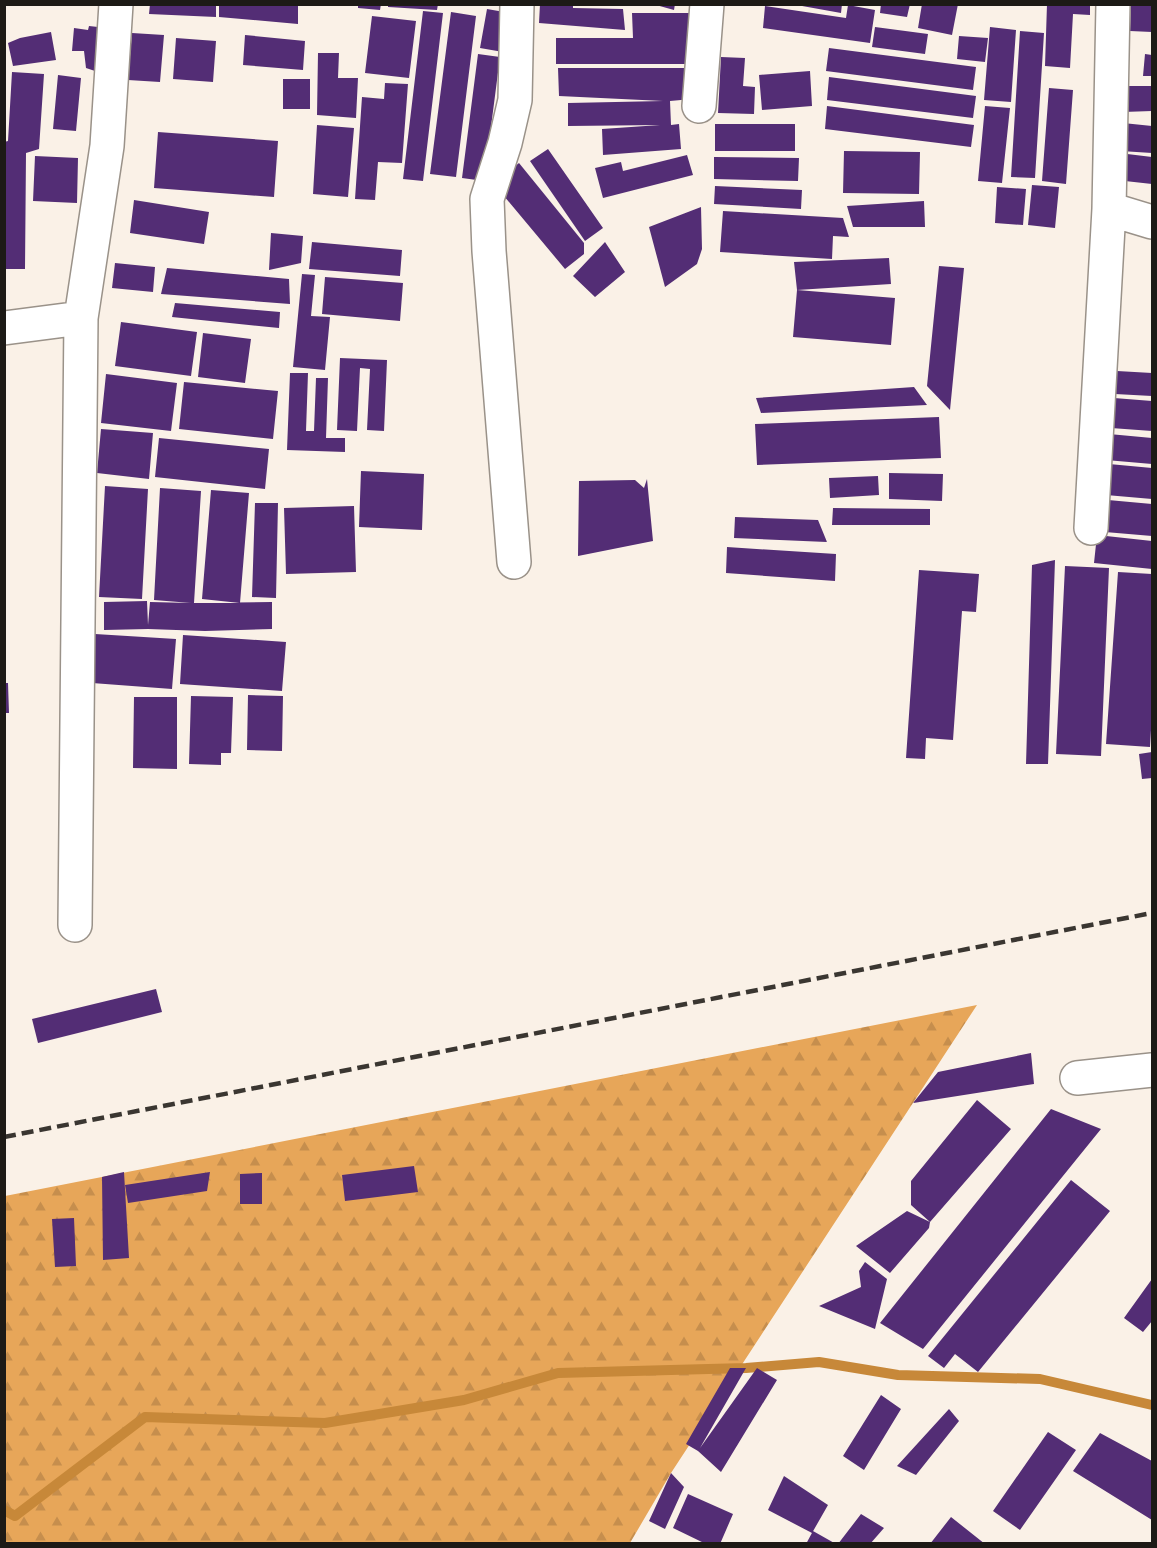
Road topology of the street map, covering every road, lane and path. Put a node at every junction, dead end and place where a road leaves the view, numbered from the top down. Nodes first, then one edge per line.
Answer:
1 (116, 4) edge
2 (517, 4) edge
3 (707, 4) edge
4 (1113, 4) edge
5 (699, 106) dead end
6 (1109, 209) junction
7 (1152, 222) edge
8 (81, 318) junction
9 (4, 328) edge
10 (1091, 528) dead end
11 (514, 562) dead end
12 (75, 925) dead end
13 (1152, 1070) edge
14 (1077, 1078) dead end

1 - 8 street
2 - 11 street
3 - 5 street
4 - 6 street
6 - 7 street
6 - 10 street
8 - 9 street
8 - 12 street
13 - 14 street

